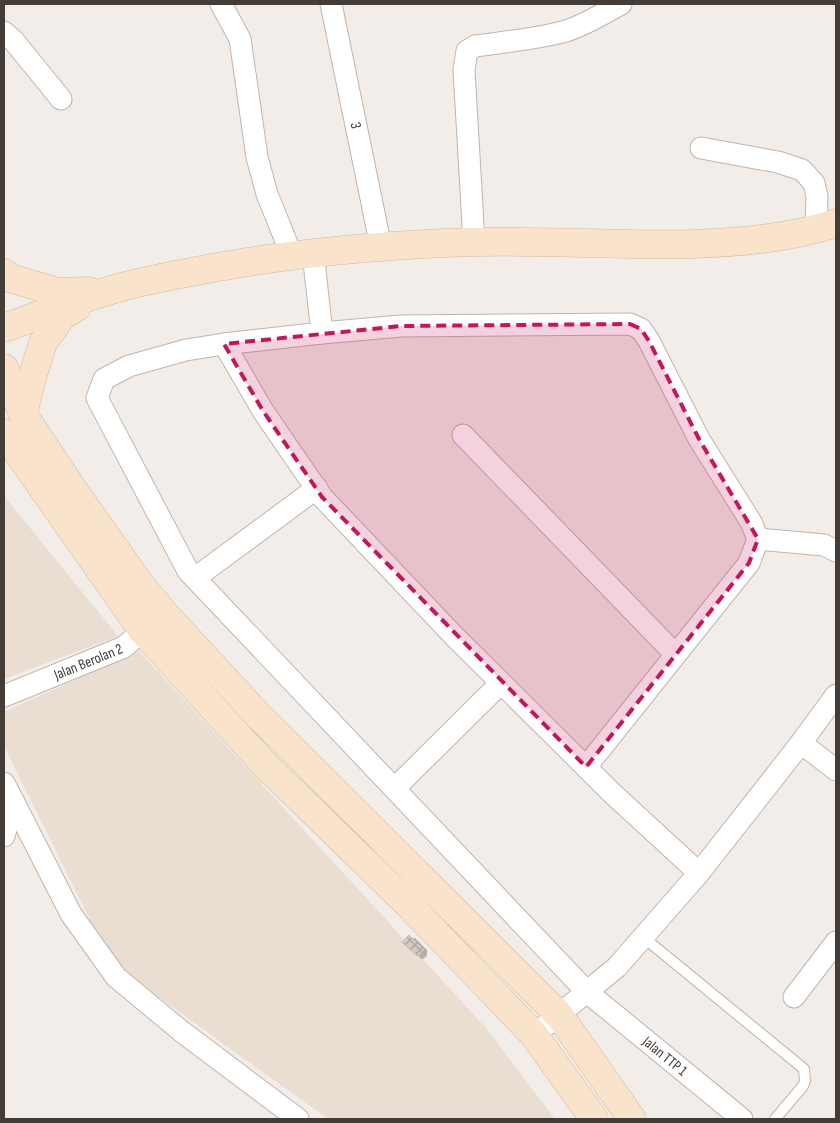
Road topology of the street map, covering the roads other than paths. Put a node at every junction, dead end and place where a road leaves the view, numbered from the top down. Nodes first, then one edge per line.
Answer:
1 (221, 4) edge
2 (331, 4) edge
3 (621, 4) edge
4 (4, 32) edge
5 (60, 99) dead end
6 (701, 148) dead end
7 (826, 226) edge
8 (474, 242) junction
9 (381, 247) junction
10 (302, 255) junction
11 (4, 273) edge
12 (107, 291) junction
13 (4, 328) edge
14 (322, 332) junction
15 (224, 344) junction
16 (4, 368) edge
17 (23, 414) junction
18 (4, 433) edge
19 (463, 435) dead end
20 (317, 488) junction
21 (758, 539) junction
22 (836, 551) edge
23 (194, 578) junction
24 (164, 613) junction
25 (142, 630) junction
26 (675, 654) junction
27 (501, 683) junction
28 (836, 695) edge
29 (4, 696) edge
30 (801, 743) junction
31 (586, 767) junction
32 (836, 770) edge
33 (4, 783) edge
34 (395, 788) junction
35 (14, 802) junction
36 (4, 836) edge
37 (699, 873) junction
38 (643, 938) junction
39 (836, 942) edge
40 (587, 992) junction
41 (794, 997) dead end
42 (559, 1015) junction
43 (534, 1035) junction
44 (298, 1119) edge
45 (594, 1119) edge
46 (632, 1119) edge
47 (742, 1119) edge
48 (775, 1119) edge

1 - 10 street
2 - 9 street, 3
3 - 8 street
4 - 5 street
6 - 7 street
7 - 8 main road
8 - 9 main road
9 - 10 main road
10 - 12 main road
10 - 14 street
11 - 12 main road
12 - 13 main road
12 - 17 main road
14 - 15 street, Jalan TTP 1
14 - 21 street, Jalan TTP 1
15 - 20 street
15 - 23 street, Jalan TTP 1
16 - 17 main road
17 - 24 main road
18 - 25 main road
19 - 26 street
20 - 23 street
20 - 27 street
21 - 22 street
21 - 26 street
23 - 34 street, Jalan TTP 1
24 - 25 street, Jalan Berolan 2
24 - 42 main road
25 - 29 street, Jalan Berolan 2
25 - 43 main road
26 - 31 street
27 - 31 street
27 - 34 street
28 - 30 street
30 - 32 street
30 - 37 street
31 - 37 street
33 - 35 street
34 - 40 street, Jalan TTP 1
35 - 36 street
35 - 44 street
37 - 38 street
38 - 40 street
38 - 48 lane
39 - 41 street
40 - 42 street
40 - 47 street, Jalan TTP 1
42 - 43 street
42 - 46 main road
43 - 45 main road

